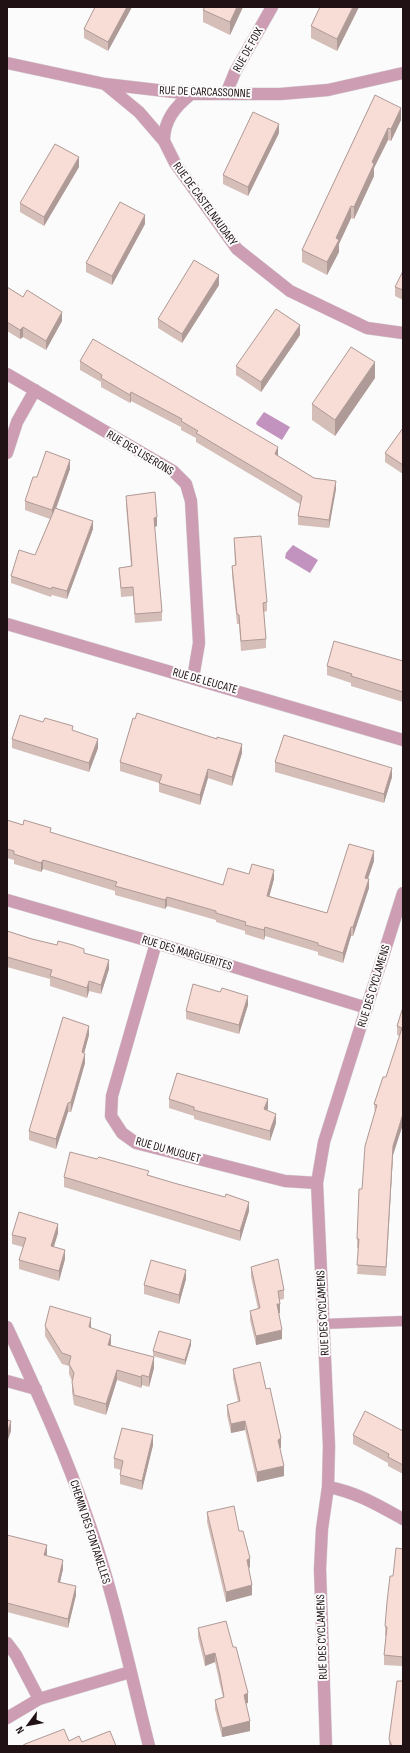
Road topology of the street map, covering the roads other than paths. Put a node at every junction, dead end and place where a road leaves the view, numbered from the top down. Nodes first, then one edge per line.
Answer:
1 (272, 7) edge
2 (7, 63) edge
3 (403, 73) edge
4 (106, 84) junction
5 (191, 94) junction
6 (226, 94) junction
7 (164, 141) junction
8 (403, 333) edge
9 (7, 374) edge
10 (35, 390) junction
11 (7, 453) edge
12 (7, 624) edge
13 (193, 678) junction
14 (403, 740) edge
15 (403, 892) edge
16 (7, 900) edge
17 (156, 943) junction
18 (367, 1008) junction
19 (317, 1183) junction
20 (403, 1321) edge
21 (324, 1324) junction
22 (7, 1327) edge
23 (7, 1381) edge
24 (36, 1389) junction
25 (328, 1487) junction
26 (403, 1519) edge
27 (7, 1643) edge
28 (130, 1672) junction
29 (39, 1699) junction
30 (7, 1718) edge
31 (149, 1746) edge
32 (326, 1746) edge

1 - 6 street, RUE DE FOIX
2 - 4 street, RUE DE CARCASSONNE
3 - 6 street, RUE DE CARCASSONNE
4 - 5 street, RUE DE CARCASSONNE
4 - 7 street, RUE DE CASTELNAUDARY
5 - 6 street, RUE DE CARCASSONNE
5 - 7 street
7 - 8 street, RUE DE CASTELNAUDARY
9 - 10 street, RUE DES LISERONS
10 - 11 street
10 - 13 street, RUE DES LISERONS
12 - 13 street, RUE DE LEUCATE
13 - 14 street, RUE DE LEUCATE
15 - 18 street, RUE DES CYCLAMENS
16 - 17 street, RUE DES MARGUERITES
17 - 18 street, RUE DES MARGUERITES
17 - 19 street, RUE DU MUGUET
18 - 19 street, RUE DES CYCLAMENS
19 - 21 street, RUE DES CYCLAMENS
20 - 21 lane
21 - 25 street, RUE DES CYCLAMENS
22 - 24 street, CHEMIN DES FONTANELLES
23 - 24 street
24 - 28 street, CHEMIN DES FONTANELLES
25 - 26 street
25 - 32 street, RUE DES CYCLAMENS
27 - 29 street
28 - 29 street
28 - 31 street, CHEMIN DES FONTANELLES
29 - 30 street

